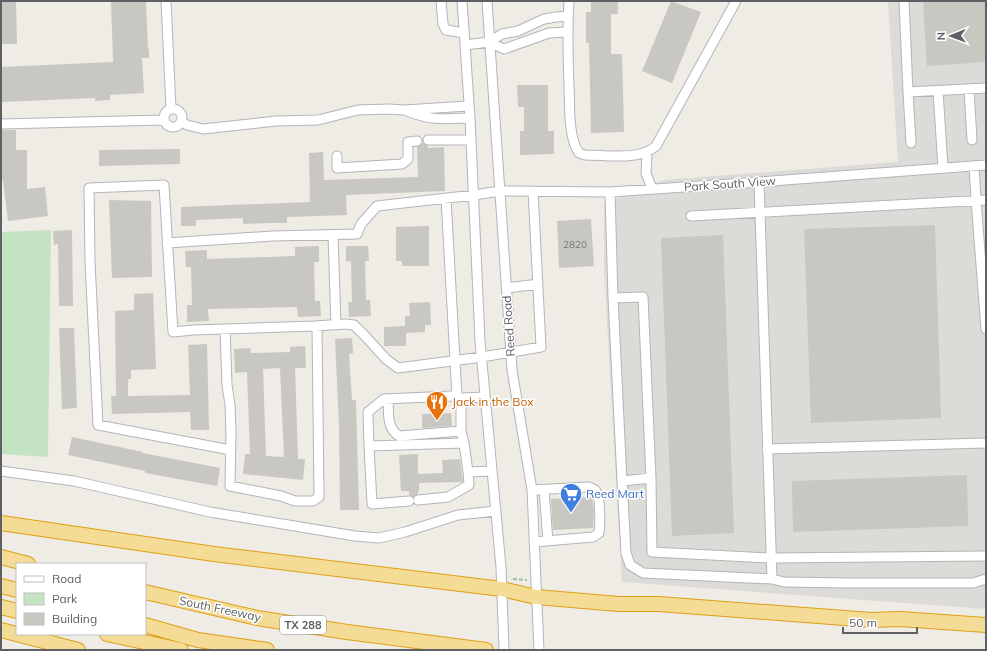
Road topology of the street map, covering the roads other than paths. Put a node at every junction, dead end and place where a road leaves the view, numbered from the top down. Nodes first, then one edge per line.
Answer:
1 (166, 1) edge
2 (441, 1) edge
3 (462, 1) edge
4 (487, 1) edge
5 (569, 1) edge
6 (736, 1) edge
7 (904, 1) edge
8 (568, 16) junction
9 (464, 32) junction
10 (567, 32) junction
11 (489, 42) junction
12 (465, 45) junction
13 (986, 88) edge
14 (969, 89) junction
15 (938, 91) junction
16 (908, 92) junction
17 (468, 106) junction
18 (171, 109) junction
19 (404, 110) junction
20 (470, 118) junction
21 (163, 120) junction
22 (182, 122) junction
23 (1, 124) edge
24 (428, 140) dead end
25 (471, 140) junction
26 (972, 140) dead end
27 (417, 141) dead end
28 (911, 143) dead end
29 (647, 153) junction
30 (337, 156) dead end
31 (986, 165) edge
32 (974, 166) junction
33 (943, 168) junction
34 (759, 182) junction
35 (652, 189) junction
36 (500, 190) junction
37 (533, 191) junction
38 (610, 192) junction
39 (474, 195) junction
40 (446, 198) junction
41 (976, 200) junction
42 (986, 200) edge
43 (760, 212) junction
44 (691, 216) dead end
45 (333, 235) junction
46 (167, 242) junction
47 (538, 284) junction
48 (507, 288) junction
49 (613, 298) junction
50 (336, 325) junction
51 (318, 326) junction
52 (226, 329) junction
53 (986, 329) edge
54 (511, 352) junction
55 (482, 357) junction
56 (454, 360) junction
57 (485, 397) junction
58 (459, 398) junction
59 (388, 399) junction
60 (461, 431) junction
61 (464, 443) junction
62 (986, 443) edge
63 (368, 446) junction
64 (767, 449) junction
65 (230, 450) junction
66 (1, 471) edge
67 (492, 471) junction
68 (468, 472) junction
69 (651, 478) junction
70 (622, 481) junction
71 (532, 490) junction
72 (544, 490) junction
73 (496, 510) junction
74 (1, 523) edge
75 (548, 541) junction
76 (534, 542) junction
77 (1, 556) edge
78 (986, 556) edge
79 (771, 558) junction
80 (25, 563) edge
81 (772, 579) junction
82 (986, 579) edge
83 (1, 586) edge
84 (502, 589) junction
85 (16, 590) edge
86 (146, 592) edge
87 (536, 597) junction
88 (1, 607) edge
89 (16, 611) edge
90 (146, 625) edge
91 (986, 625) edge
92 (1, 630) edge
93 (16, 634) edge
94 (20, 635) edge
95 (111, 635) edge
96 (78, 650) edge
97 (181, 650) edge
98 (267, 650) edge
99 (486, 650) edge
100 (504, 650) edge
101 (539, 650) edge

1 - 18 street
2 - 9 street
3 - 9 street
4 - 11 street, Reed Road
5 - 8 street
6 - 29 street
7 - 16 street
8 - 10 street
8 - 11 street
9 - 12 street
10 - 11 street
10 - 29 street
11 - 12 street
11 - 36 street, Reed Road
12 - 17 street
13 - 14 street
14 - 15 street
14 - 26 street
15 - 16 street
15 - 33 street
16 - 28 street
17 - 19 street
17 - 20 street
18 - 21 street
18 - 22 street
19 - 20 street
19 - 22 street
20 - 25 street
21 - 22 street
21 - 23 street
24 - 25 street
25 - 39 street
27 - 30 street
29 - 35 street
31 - 32 street, Park South View
32 - 33 street, Park South View
32 - 41 street
33 - 34 street, Park South View
34 - 35 street, Park South View
34 - 43 street
35 - 38 street, Park South View
36 - 37 street, Park South View
36 - 39 street, Park South View
36 - 48 street, Reed Road
37 - 38 street, Park South View
37 - 47 street
38 - 49 street
39 - 40 street, Park South View
39 - 55 street
40 - 45 street, Park South View
40 - 56 street
41 - 42 street
41 - 43 street
41 - 53 street
43 - 44 street
43 - 64 street
45 - 46 street
45 - 50 street
46 - 52 street
46 - 65 street
47 - 48 street
47 - 54 street
48 - 54 street, Reed Road
49 - 69 street
49 - 70 street
50 - 51 street
50 - 56 street
51 - 52 street
51 - 65 street
52 - 65 street
54 - 55 street
54 - 71 street, Reed Road
55 - 56 street
55 - 57 street
56 - 58 street
57 - 58 street
57 - 67 street
58 - 59 street
58 - 60 street
59 - 60 street
59 - 63 street
60 - 61 street
61 - 63 street
61 - 68 street
62 - 64 street
63 - 68 street
64 - 79 street
66 - 73 street
67 - 68 street
67 - 73 street
69 - 70 street
69 - 79 street
70 - 81 street
71 - 72 street
71 - 76 street, Reed Road
72 - 75 street
72 - 75 street
73 - 84 street
74 - 84 highway
75 - 76 street
76 - 87 street, Reed Road
77 - 80 highway
78 - 79 street
79 - 81 street
81 - 82 street
83 - 85 highway
84 - 87 highway
84 - 100 street
86 - 99 highway, South Freeway / TX 288
87 - 91 highway
87 - 101 street, Reed Road
88 - 89 highway
90 - 98 highway
92 - 93 highway
94 - 96 highway
95 - 97 highway

